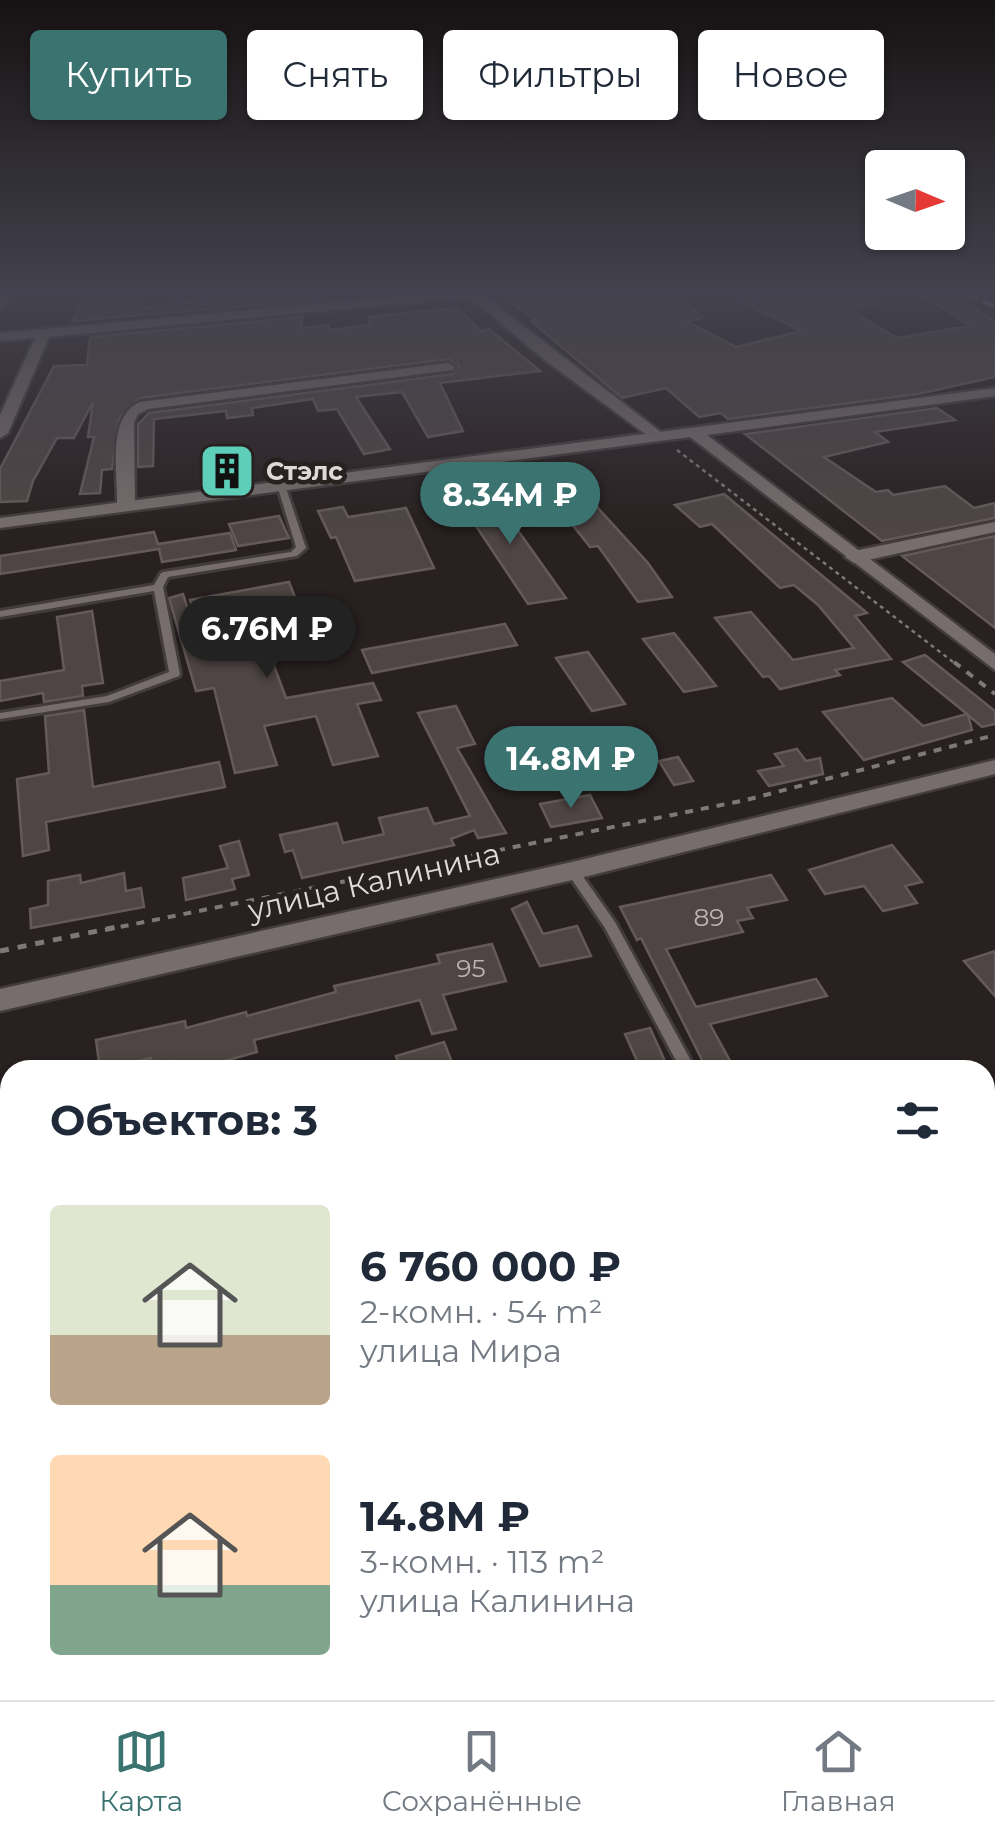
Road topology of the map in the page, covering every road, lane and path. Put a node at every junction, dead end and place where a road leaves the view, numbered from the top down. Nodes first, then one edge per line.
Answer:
1 (27, 373) edge
2 (397, 373) edge
3 (572, 373) edge
4 (995, 392) edge
5 (692, 431) junction
6 (0, 433) edge
7 (658, 436) junction
8 (281, 486) junction
9 (126, 506) junction
10 (0, 523) edge
11 (995, 526) edge
12 (854, 557) junction
13 (158, 587) junction
14 (0, 614) edge
15 (995, 664) edge
16 (995, 694) edge
17 (0, 716) edge
18 (995, 734) edge
19 (995, 767) edge
20 (572, 871) junction
21 (0, 950) edge
22 (0, 1000) edge
23 (684, 1060) edge

1 - 6 street
2 - 9 street
3 - 7 street
4 - 5 street
5 - 7 street
5 - 12 street
7 - 8 street
7 - 16 path
8 - 9 street
8 - 13 lane
9 - 10 street
11 - 12 street
12 - 15 street
13 - 14 lane
13 - 17 lane
18 - 21 path
19 - 20 street, улица Калинина
20 - 22 street, улица Калинина
20 - 23 lane

